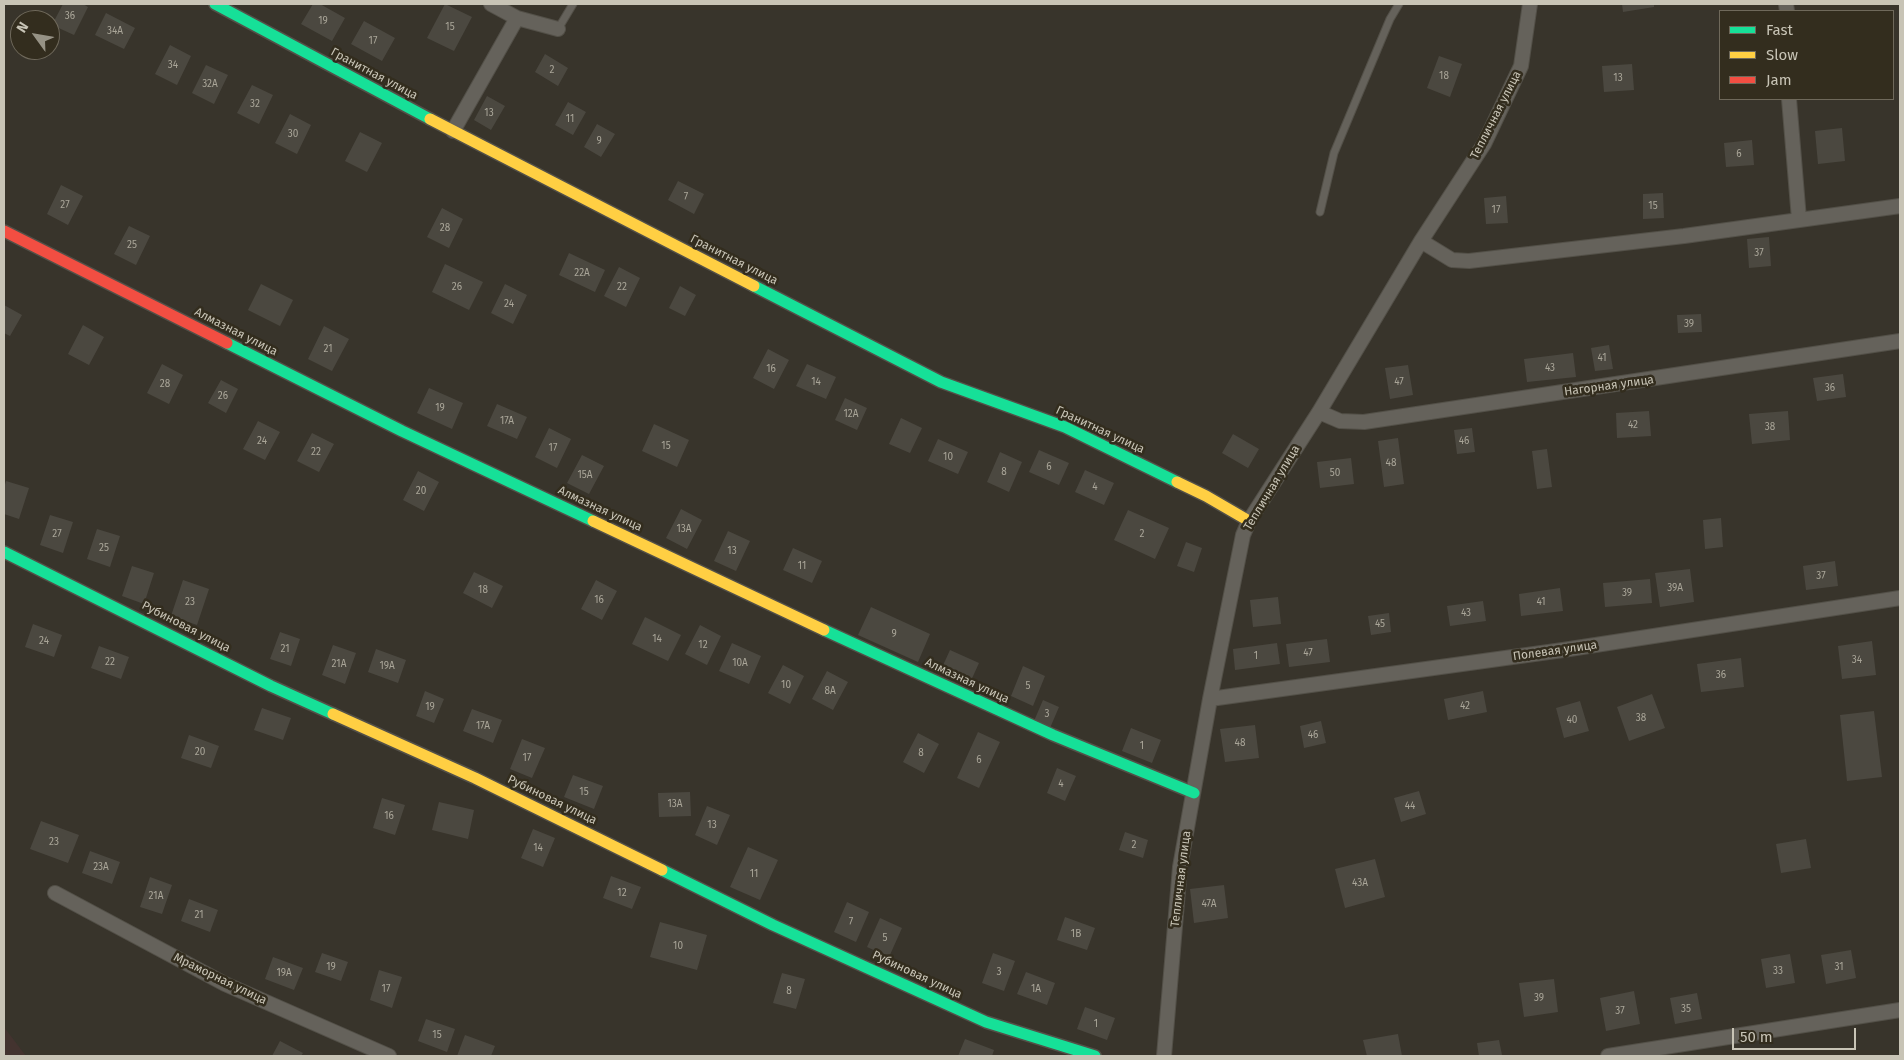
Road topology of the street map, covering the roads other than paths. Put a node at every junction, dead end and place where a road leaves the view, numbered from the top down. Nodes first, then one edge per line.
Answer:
1 (215, 4) edge
2 (491, 4) edge
3 (573, 4) edge
4 (1399, 4) edge
5 (1530, 4) edge
6 (518, 18) junction
7 (558, 29) joint
8 (1789, 100) edge
9 (453, 130) junction
10 (1900, 206) edge
11 (1320, 212) dead end
12 (1799, 219) junction
13 (4, 231) edge
14 (1421, 241) junction
15 (1900, 342) edge
16 (1319, 412) junction
17 (1249, 521) junction
18 (4, 552) edge
19 (1900, 598) edge
20 (1210, 699) junction
21 (1194, 793) junction
22 (55, 893) dead end
23 (1900, 1010) edge
24 (389, 1056) edge
25 (1095, 1056) edge
26 (1164, 1056) edge
27 (1608, 1056) edge

1 - 9 street, Гранитная улица
2 - 6 street
3 - 7 lane
4 - 11 lane
5 - 14 street, Тепличная улица
6 - 7 street
6 - 9 street
8 - 12 street
9 - 17 street, Гранитная улица
10 - 12 street
12 - 14 street
13 - 21 street, Алмазная улица
14 - 16 street, Тепличная улица
15 - 16 street, Нагорная улица
16 - 17 street, Тепличная улица
17 - 20 street, Тепличная улица
18 - 25 street, Рубиновая улица
19 - 20 street, Полевая улица
20 - 21 street, Тепличная улица
21 - 26 street, Тепличная улица
22 - 24 street, Мраморная улица
23 - 27 street

